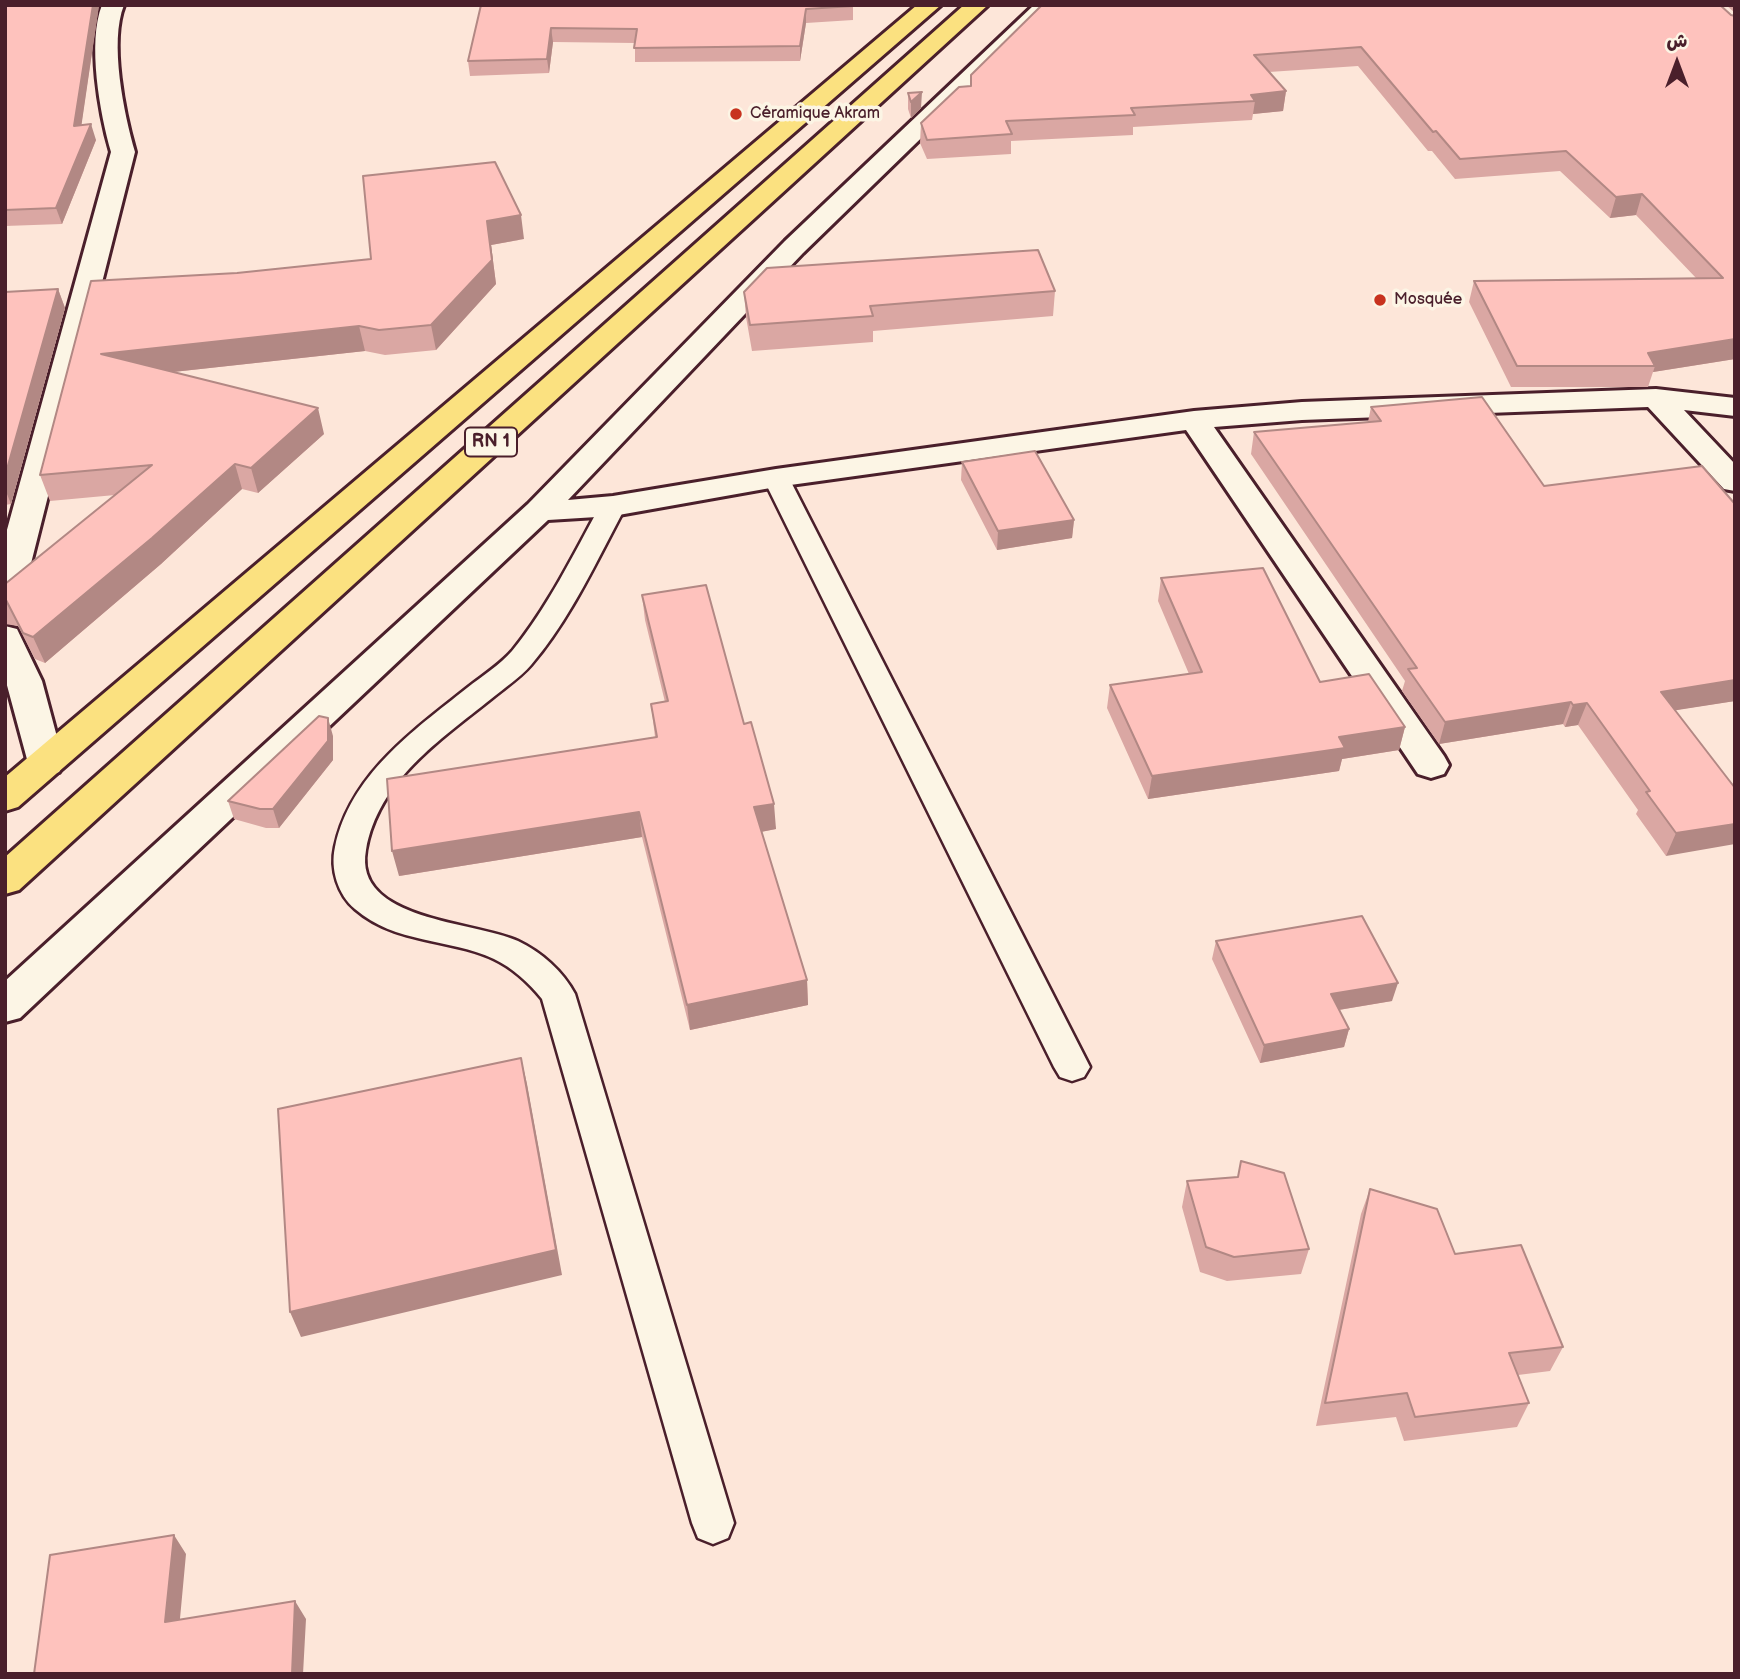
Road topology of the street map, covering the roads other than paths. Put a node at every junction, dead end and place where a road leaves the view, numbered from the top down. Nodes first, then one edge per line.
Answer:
1 (113, 5) edge
2 (930, 5) edge
3 (977, 5) edge
4 (1047, 5) edge
5 (1657, 398) junction
6 (1735, 407) edge
7 (1194, 420) junction
8 (776, 478) junction
9 (1735, 482) edge
10 (613, 506) junction
11 (538, 511) junction
12 (5, 599) edge
13 (5, 637) edge
14 (46, 763) junction
15 (1431, 765) dead end
16 (5, 798) edge
17 (5, 880) edge
18 (5, 1006) edge
19 (1072, 1067) dead end
20 (713, 1523) dead end

1 - 12 street
2 - 14 highway, RN 1
3 - 17 highway, RN 1
4 - 11 street
5 - 6 street
5 - 7 street
5 - 9 street
7 - 8 street
7 - 15 street
8 - 10 street
8 - 19 lane
10 - 11 street
10 - 20 lane
11 - 18 street
13 - 14 street
14 - 16 highway, RN 1

